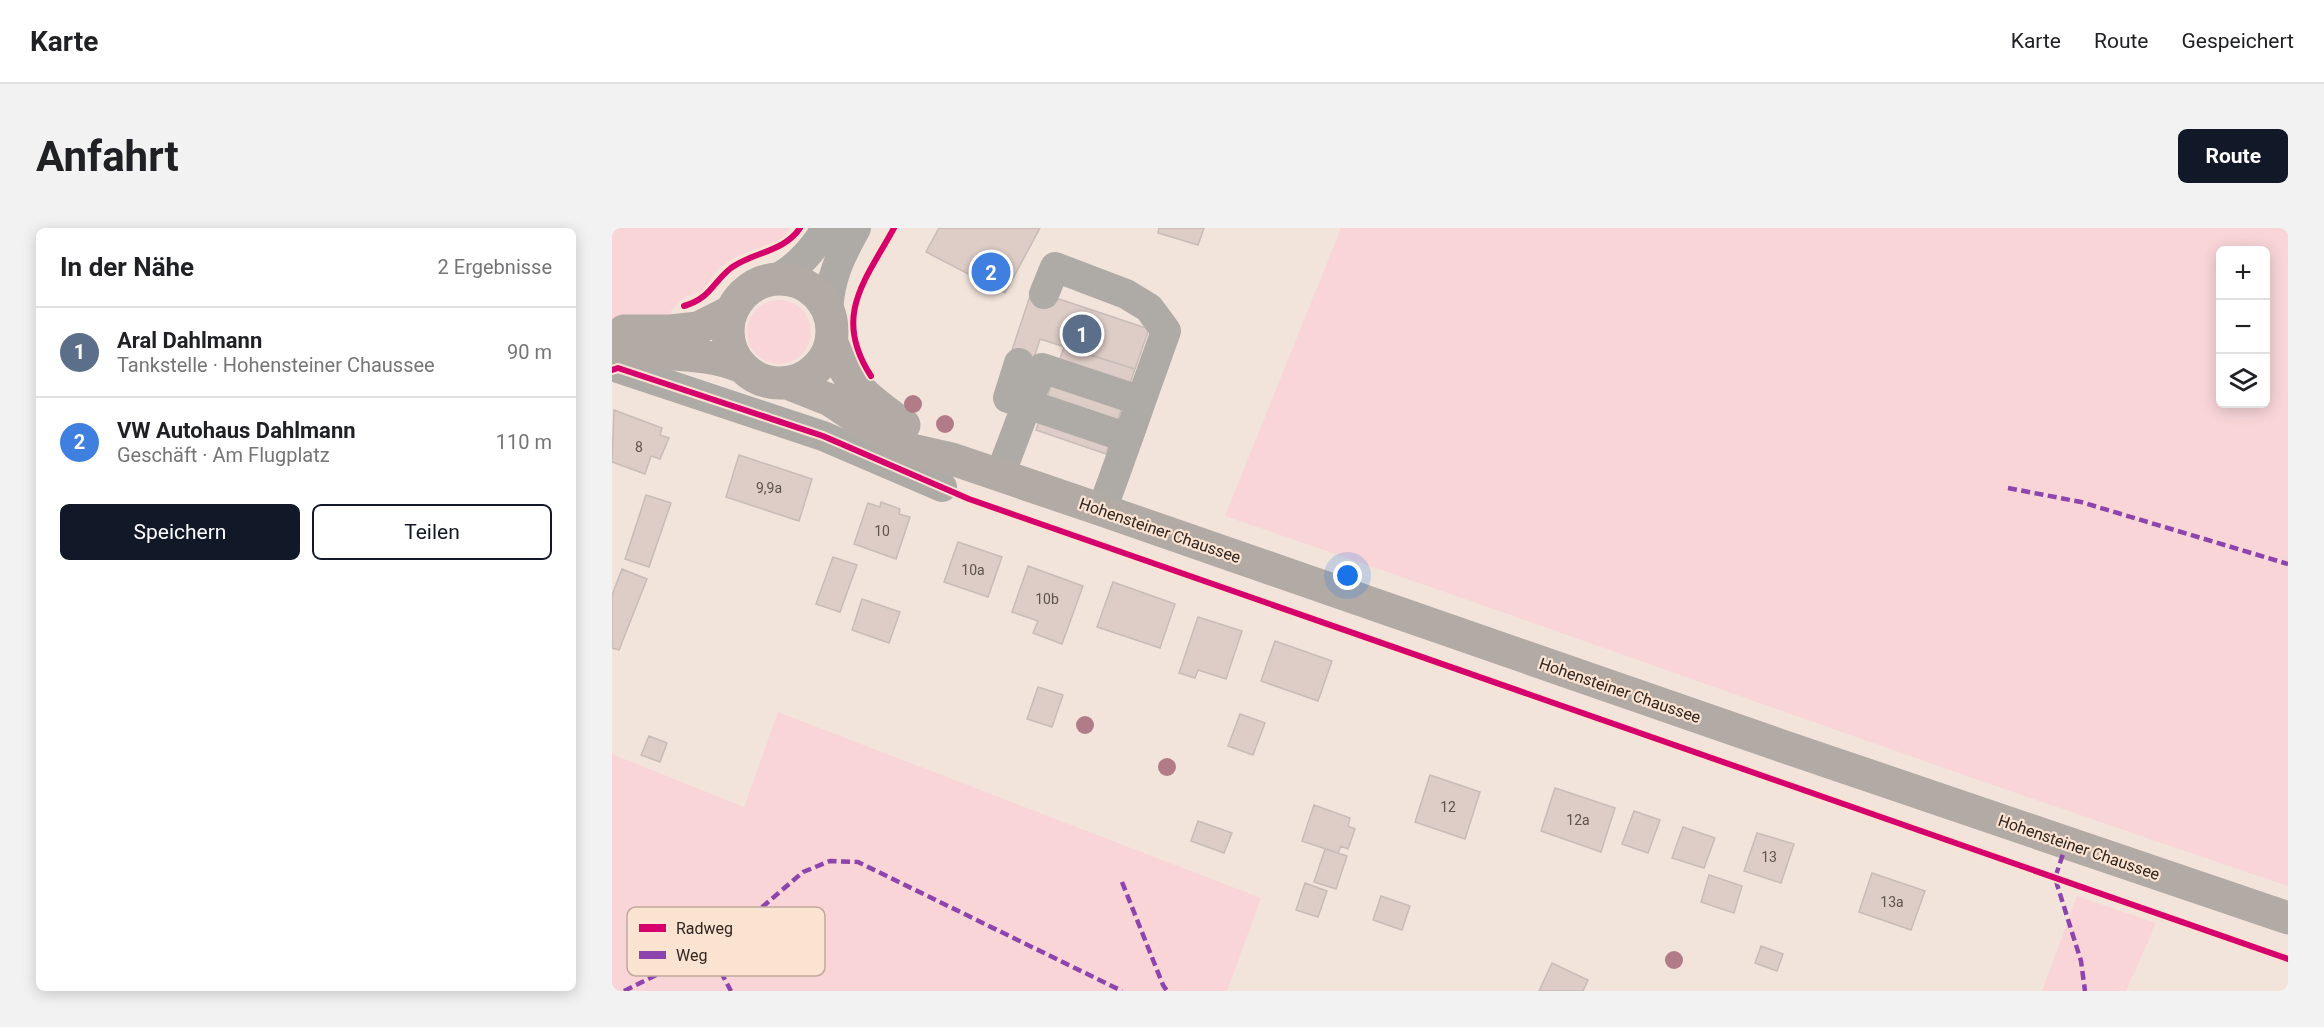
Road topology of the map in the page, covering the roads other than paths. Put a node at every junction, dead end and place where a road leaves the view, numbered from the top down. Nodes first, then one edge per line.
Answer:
1 (827, 228) edge
2 (856, 228) edge
3 (776, 279) junction
4 (1044, 294) dead end
5 (732, 311) junction
6 (830, 326) junction
7 (612, 329) edge
8 (615, 357) edge
9 (1019, 363) dead end
10 (742, 367) junction
11 (788, 383) junction
12 (1141, 401) junction
13 (1027, 404) junction
14 (1128, 438) junction
15 (947, 473) junction
16 (1000, 475) junction
17 (1102, 510) junction
18 (2288, 918) edge

1 - 3 street
2 - 6 street
3 - 5 main road
3 - 6 main road
4 - 12 street
5 - 7 main road
5 - 10 main road
6 - 11 main road
6 - 15 main road, Hohensteiner Chaussee
8 - 10 main road
8 - 15 street
9 - 13 street
10 - 11 main road
11 - 15 main road, Hohensteiner Chaussee
12 - 13 street
12 - 14 street
13 - 14 street
13 - 16 street
14 - 17 street
15 - 16 main road, Hohensteiner Chaussee
16 - 17 main road, Hohensteiner Chaussee
17 - 18 main road, Hohensteiner Chaussee

